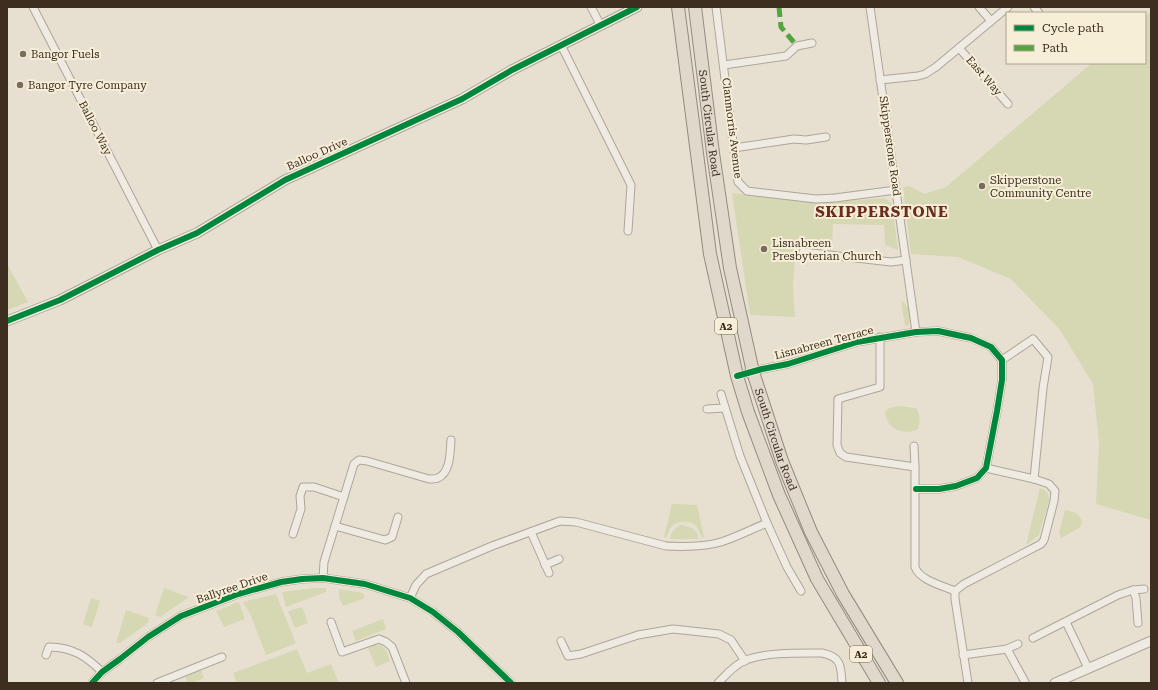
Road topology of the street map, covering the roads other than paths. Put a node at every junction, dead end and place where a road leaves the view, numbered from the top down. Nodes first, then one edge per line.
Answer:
1 (33, 7) edge
2 (591, 7) edge
3 (637, 7) edge
4 (678, 7) edge
5 (695, 7) edge
6 (716, 7) edge
7 (870, 7) edge
8 (979, 7) edge
9 (1008, 7) edge
10 (992, 21) junction
11 (601, 26) junction
12 (812, 43) dead end
13 (561, 45) junction
14 (959, 48) junction
15 (724, 65) junction
16 (880, 80) junction
17 (1008, 104) dead end
18 (826, 137) dead end
19 (734, 148) junction
20 (896, 190) junction
21 (628, 231) dead end
22 (158, 250) junction
23 (803, 252) dead end
24 (906, 260) junction
25 (7, 321) edge
26 (916, 332) junction
27 (880, 337) junction
28 (1002, 360) junction
29 (753, 372) junction
30 (737, 376) junction
31 (721, 394) dead end
32 (725, 408) junction
33 (707, 409) dead end
34 (450, 440) dead end
35 (914, 446) dead end
36 (915, 467) junction
37 (986, 468) junction
38 (1034, 479) junction
39 (916, 490) junction
40 (344, 497) junction
41 (398, 517) dead end
42 (767, 523) junction
43 (335, 526) junction
44 (532, 532) junction
45 (293, 534) dead end
46 (559, 559) dead end
47 (545, 565) junction
48 (549, 573) dead end
49 (323, 578) junction
50 (1144, 589) dead end
51 (1133, 590) junction
52 (801, 591) dead end
53 (955, 591) junction
54 (410, 598) junction
55 (331, 622) dead end
56 (1066, 622) junction
57 (1138, 623) dead end
58 (1033, 638) dead end
59 (562, 641) dead end
60 (1151, 641) edge
61 (1018, 644) dead end
62 (1007, 649) junction
63 (46, 655) dead end
64 (964, 656) junction
65 (222, 657) dead end
66 (745, 661) junction
67 (1088, 668) junction
68 (102, 672) junction
69 (1025, 682) dead end
70 (92, 683) edge
71 (157, 683) edge
72 (406, 683) edge
73 (511, 683) edge
74 (718, 683) edge
75 (842, 683) edge
76 (879, 683) edge
77 (897, 683) edge
78 (968, 683) edge
79 (1055, 683) edge

1 - 22 street, Balloo Way
2 - 11 street
3 - 11 street, Balloo Drive
4 - 30 highway, South Circular Road / A2
5 - 29 highway, South Circular Road / A2
6 - 15 street, Clanmorris Avenue
7 - 16 street, Skipperstone Road
8 - 10 street
9 - 10 street
10 - 14 street
11 - 13 street, Balloo Drive
12 - 15 street
13 - 21 street
13 - 22 street, Balloo Drive
14 - 16 street
14 - 17 street, East Way
15 - 19 street, Clanmorris Avenue
16 - 20 street, Skipperstone Road
18 - 19 street
19 - 20 street, Clanmorris Avenue
20 - 24 street, Skipperstone Road
22 - 25 street, Balloo Drive
23 - 24 street
24 - 26 street, Skipperstone Road
26 - 27 street, Lisnabreen Terrace
26 - 28 street, Lisnabreen Terrace
27 - 29 street, Lisnabreen Terrace
27 - 36 street
28 - 37 street
28 - 38 street
29 - 30 street, Lisnabreen Terrace
29 - 77 highway, South Circular Road / A2
30 - 76 highway, South Circular Road / A2
31 - 32 street
32 - 33 street
32 - 42 street
34 - 40 street
35 - 36 street
36 - 39 street
37 - 38 street
37 - 39 street
38 - 53 street
39 - 53 street
40 - 43 street
40 - 45 street
41 - 43 street
42 - 44 street
42 - 52 street
43 - 49 street
44 - 47 street
44 - 54 street
46 - 47 street
47 - 48 street
49 - 54 street, Ballyree Drive
49 - 68 street, Ballyree Drive
50 - 51 street
51 - 56 street
51 - 57 street
53 - 64 street
54 - 73 street, Ballyree Drive
55 - 72 street
56 - 58 street
56 - 67 street
59 - 66 street
60 - 67 street
61 - 62 street
62 - 64 street
62 - 69 street
63 - 68 street
64 - 78 street
65 - 71 street
66 - 74 street
66 - 75 street
67 - 79 street
68 - 70 street, Ballyree Drive

